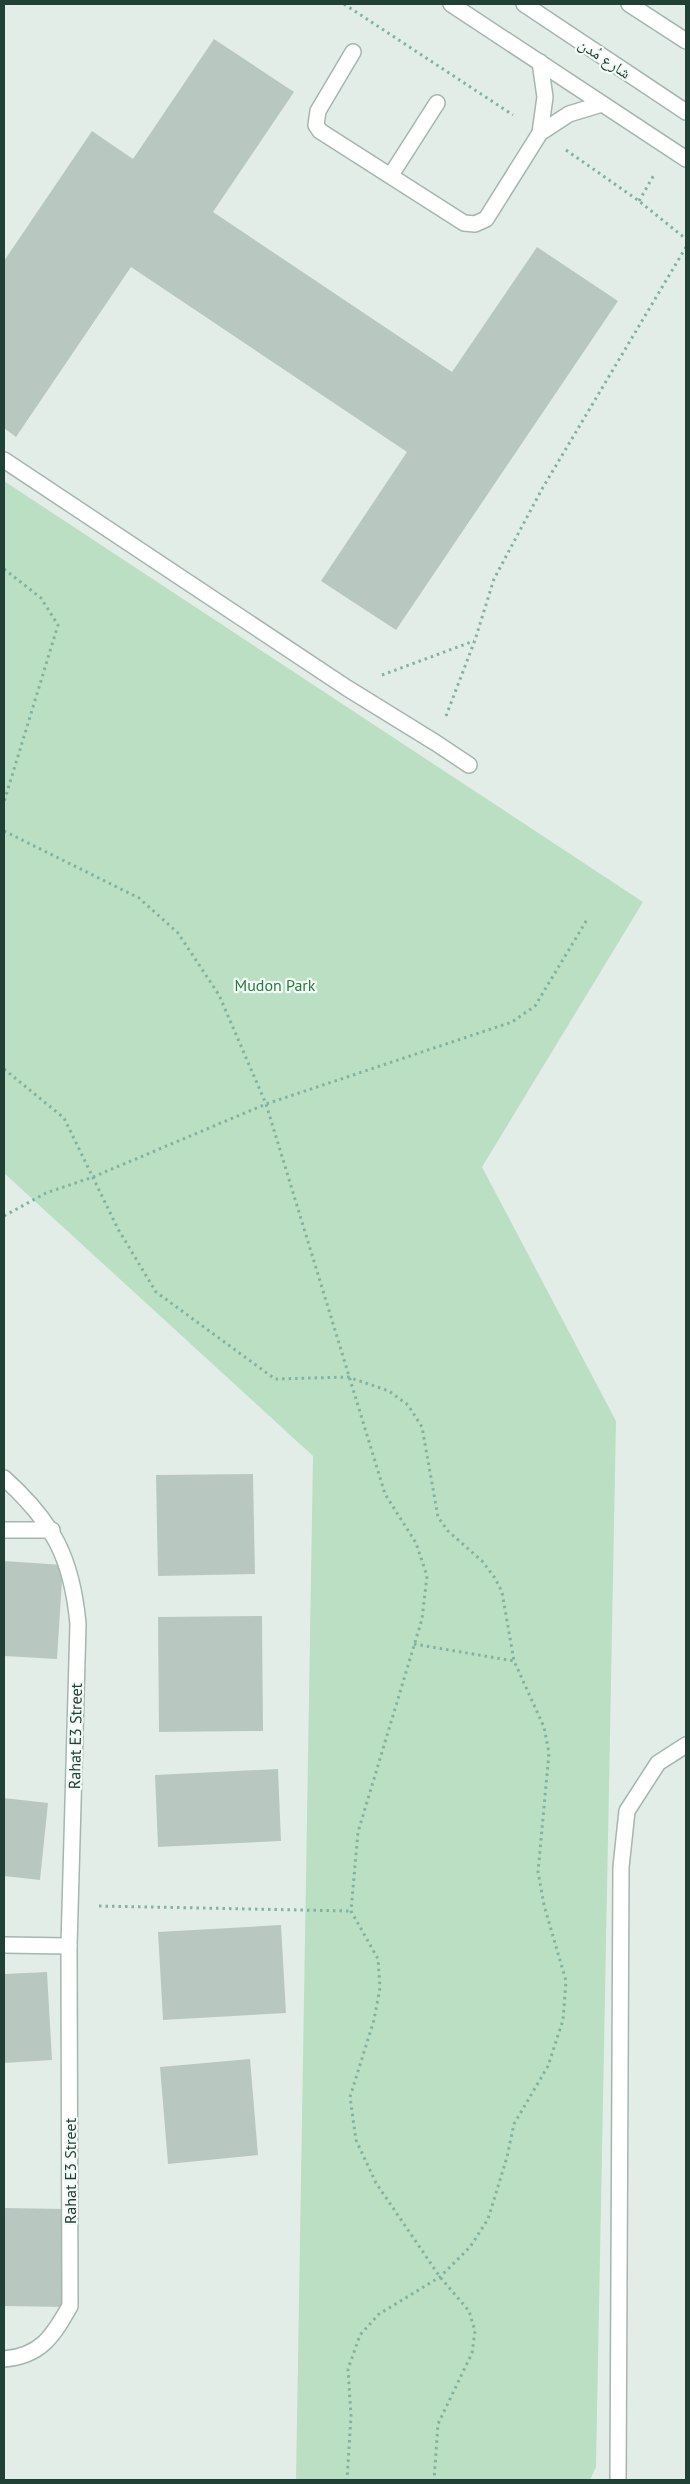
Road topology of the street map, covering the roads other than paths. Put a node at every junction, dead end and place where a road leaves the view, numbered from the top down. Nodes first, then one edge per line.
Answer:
1 (451, 4) edge
2 (524, 4) edge
3 (629, 4) edge
4 (686, 41) edge
5 (353, 52) dead end
6 (540, 62) junction
7 (437, 103) dead end
8 (602, 104) junction
9 (686, 112) edge
10 (540, 133) junction
11 (686, 159) edge
12 (391, 175) junction
13 (4, 460) edge
14 (469, 765) dead end
15 (4, 1478) edge
16 (4, 1530) edge
17 (52, 1530) junction
18 (686, 1745) edge
19 (4, 1946) edge
20 (69, 1946) junction
21 (4, 2359) edge
22 (618, 2480) edge

1 - 6 street
2 - 9 street, شارع مُدن
3 - 4 street
5 - 12 street
6 - 8 street
6 - 10 street
7 - 12 street
8 - 10 street
8 - 11 street
10 - 12 street
13 - 14 street
15 - 17 street, Rahat E3 Street
16 - 17 street
17 - 20 street, Rahat E3 Street
18 - 22 street
19 - 20 street
20 - 21 street, Rahat E3 Street

